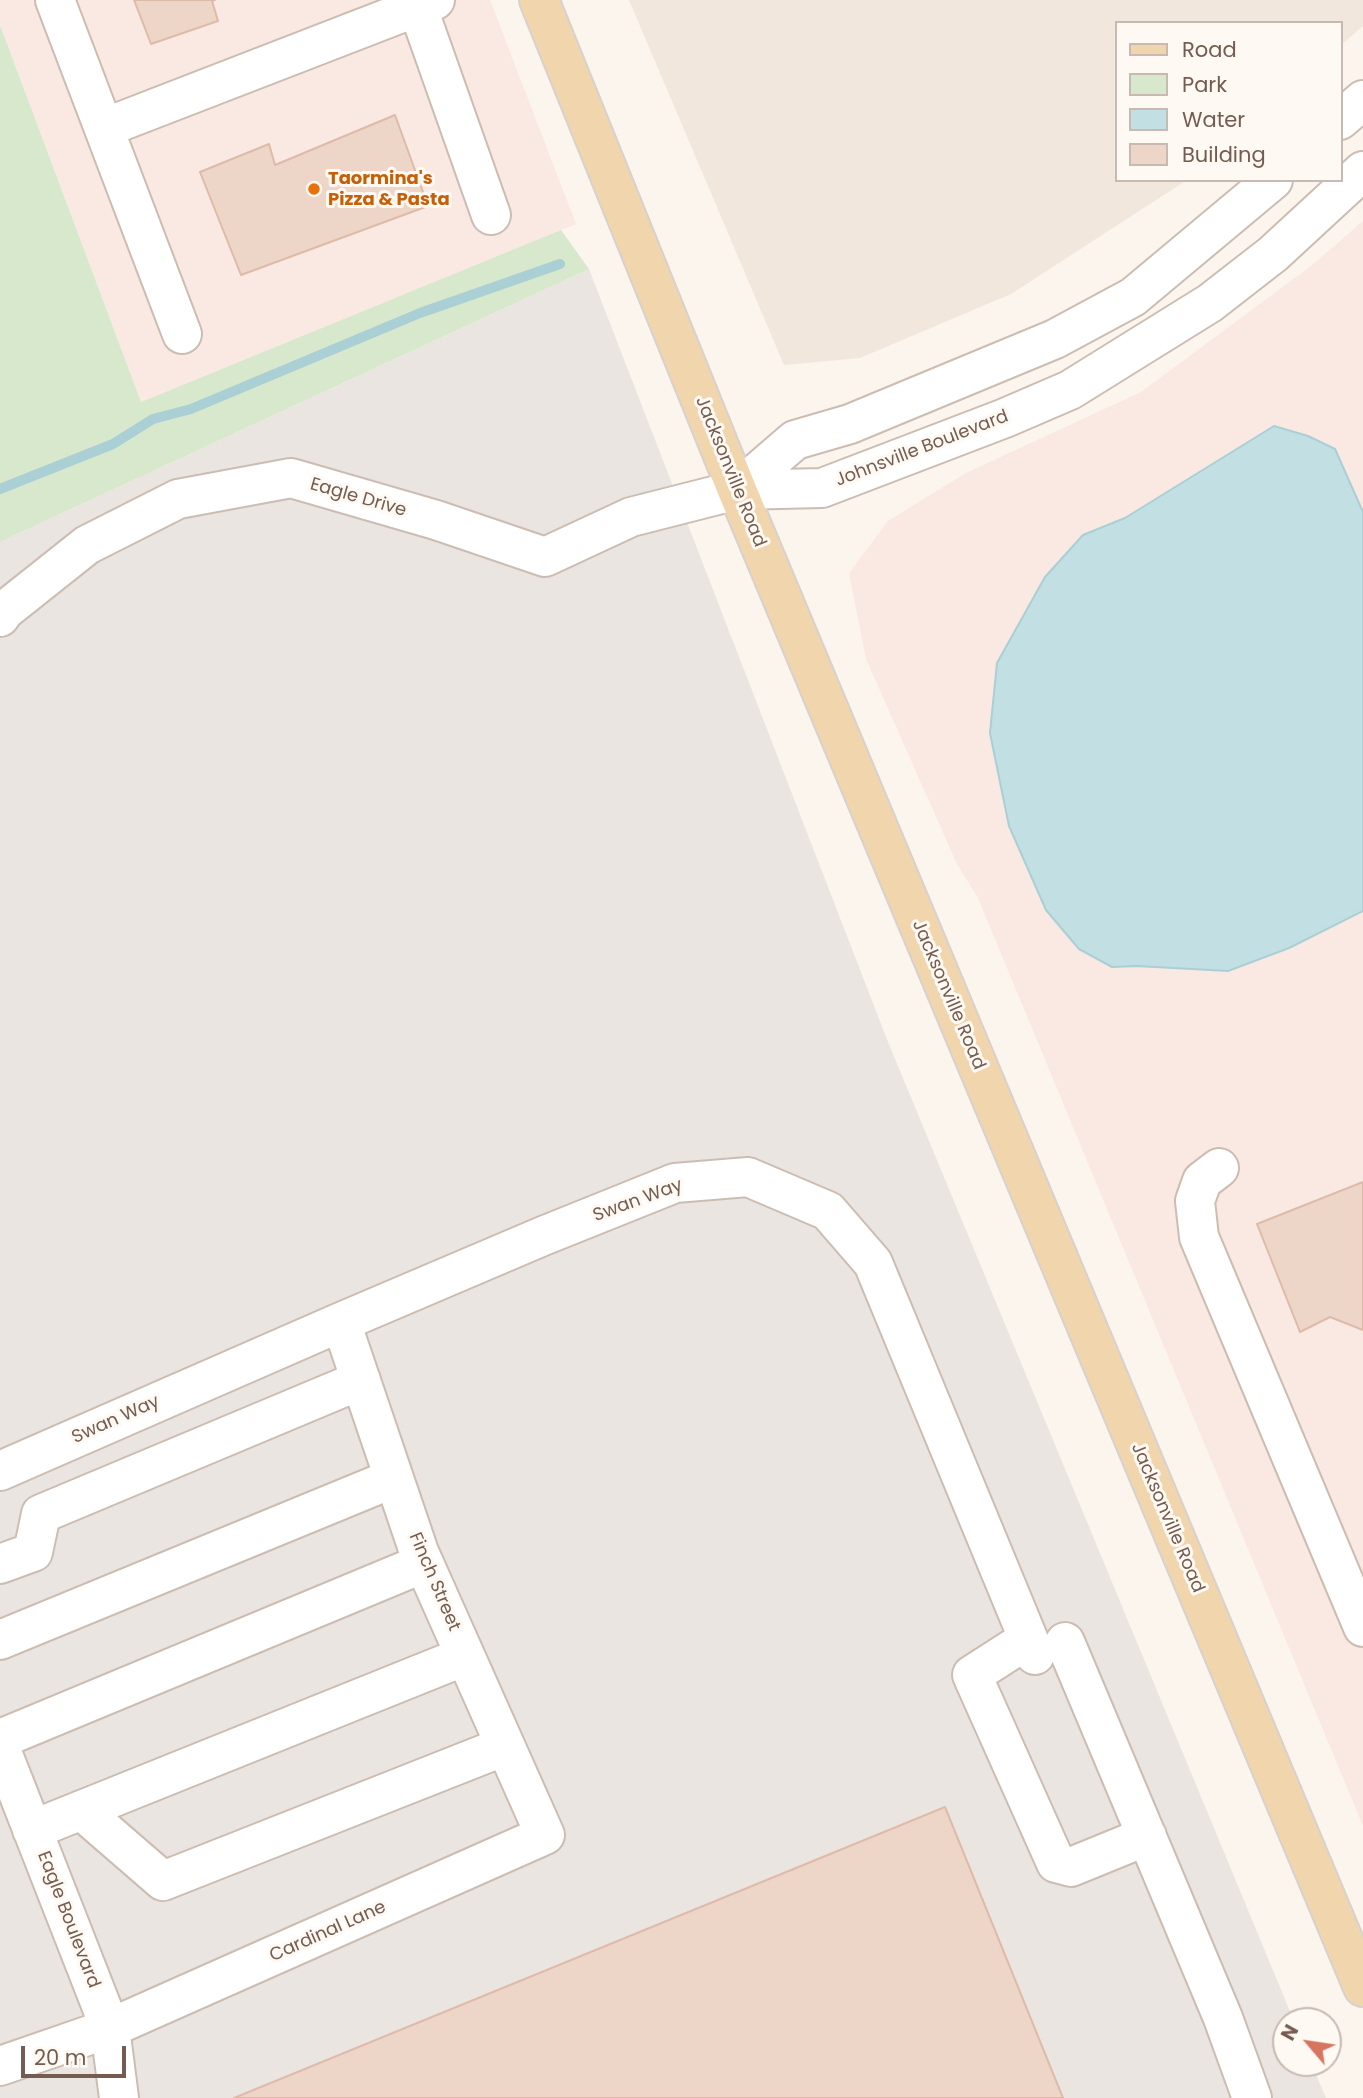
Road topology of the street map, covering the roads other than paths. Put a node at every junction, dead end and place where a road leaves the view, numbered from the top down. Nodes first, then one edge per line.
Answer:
1 (55, 0) edge
2 (539, 0) edge
3 (422, 2) edge
4 (1363, 100) edge
5 (1342, 118) edge
6 (104, 128) junction
7 (1363, 172) edge
8 (1271, 182) edge
9 (491, 215) dead end
10 (182, 334) dead end
11 (737, 490) junction
12 (0, 617) edge
13 (1219, 1168) dead end
14 (341, 1322) junction
15 (360, 1380) junction
16 (0, 1471) edge
17 (394, 1478) junction
18 (424, 1563) junction
19 (0, 1564) edge
20 (1363, 1627) edge
21 (0, 1640) edge
22 (1043, 1645) junction
23 (465, 1656) junction
24 (0, 1739) edge
25 (505, 1746) junction
26 (0, 1747) edge
27 (81, 1811) junction
28 (32, 1830) junction
29 (545, 1835) joint
30 (1147, 1836) junction
31 (1363, 1987) edge
32 (110, 2028) junction
33 (0, 2066) edge
34 (119, 2098) edge
35 (1252, 2098) edge

1 - 6 street
2 - 11 main road, Jacksonville Road
3 - 6 street
3 - 9 street
4 - 5 street
6 - 10 street
7 - 11 street, Johnsville Boulevard
8 - 11 street
11 - 12 street, Eagle Drive
11 - 31 main road, Jacksonville Road
13 - 20 street
14 - 15 street, Finch Street
14 - 16 street, Swan Way
14 - 22 street, Swan Way
15 - 17 street, Finch Street
15 - 19 street
17 - 18 street, Finch Street
17 - 21 street
18 - 23 street, Finch Street
18 - 24 street
22 - 30 street, Swan Way
22 - 30 street
23 - 25 street, Finch Street
23 - 27 street
25 - 27 street
25 - 29 street, Finch Street
26 - 28 street, Eagle Boulevard
27 - 28 street
28 - 32 street, Eagle Boulevard
29 - 32 street, Cardinal Lane
30 - 35 street, Swan Way
32 - 33 street, Cardinal Lane
32 - 34 street, Eagle Boulevard

